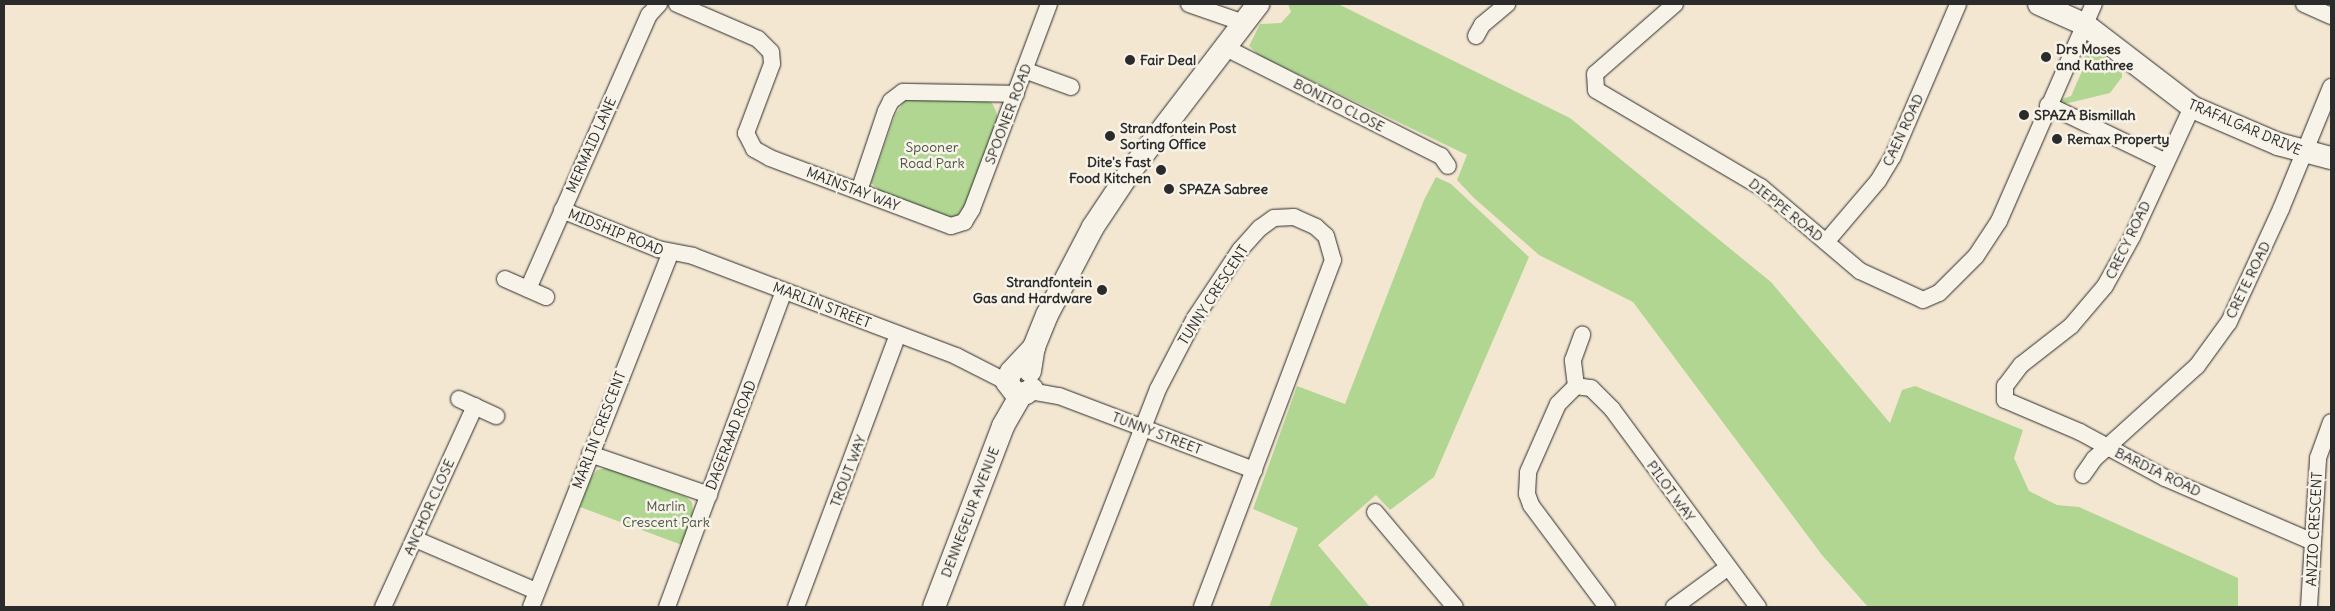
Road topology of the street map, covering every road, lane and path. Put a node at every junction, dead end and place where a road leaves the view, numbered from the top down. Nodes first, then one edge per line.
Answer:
1 (659, 4) edge
2 (677, 4) edge
3 (1049, 4) edge
4 (1189, 4) edge
5 (1258, 4) edge
6 (1507, 4) edge
7 (1675, 4) edge
8 (1958, 4) edge
9 (2039, 4) edge
10 (2094, 4) edge
11 (2304, 4) edge
12 (2331, 16) edge
13 (1244, 23) junction
14 (2084, 24) junction
15 (1476, 36) dead end
16 (1226, 48) junction
17 (1024, 70) junction
18 (1071, 87) dead end
19 (2331, 87) edge
20 (1016, 94) junction
21 (2048, 105) junction
22 (2192, 106) junction
23 (2303, 152) junction
24 (2331, 158) edge
25 (2166, 162) junction
26 (1448, 166) dead end
27 (859, 191) junction
28 (562, 210) junction
29 (964, 222) joint
30 (1826, 242) junction
31 (670, 254) junction
32 (505, 279) dead end
33 (528, 289) junction
34 (784, 291) junction
35 (546, 297) dead end
36 (898, 334) junction
37 (1582, 335) dead end
38 (1020, 381) junction
39 (1576, 386) junction
40 (459, 399) dead end
41 (2005, 400) joint
42 (474, 406) junction
43 (496, 416) dead end
44 (2331, 422) edge
45 (1142, 428) junction
46 (2108, 448) junction
47 (590, 454) junction
48 (1254, 470) junction
49 (2083, 475) dead end
50 (709, 495) junction
51 (1375, 512) dead end
52 (414, 539) junction
53 (2313, 542) junction
54 (1727, 568) junction
55 (536, 590) junction
56 (383, 607) edge
57 (530, 607) edge
58 (667, 607) edge
59 (796, 607) edge
60 (934, 607) edge
61 (1073, 607) edge
62 (1202, 607) edge
63 (1455, 607) edge
64 (1607, 607) edge
65 (1674, 607) edge
66 (1758, 607) edge
67 (2309, 607) edge

1 - 28 street, MERMAID LANE
2 - 27 street, MAINSTAY WAY
3 - 17 street, SPOONER ROAD
4 - 13 street
5 - 13 street, DENNEGEUR AVENUE
6 - 15 street
7 - 30 street, DIEPPE ROAD
8 - 30 street, CAEN ROAD
9 - 14 street, TRAFALGAR DRIVE
10 - 14 street
11 - 12 street
13 - 16 street, DENNEGEUR AVENUE
14 - 21 street
14 - 22 street, TRAFALGAR DRIVE
16 - 26 street, BONITO CLOSE
16 - 38 street, DENNEGEUR AVENUE
17 - 18 street
17 - 20 street, SPOONER ROAD
19 - 23 street, CRETE ROAD
20 - 27 street
20 - 29 street, SPOONER ROAD
21 - 25 street
21 - 30 street, DIEPPE ROAD
22 - 23 street, TRAFALGAR DRIVE
22 - 25 street, CRECY ROAD
23 - 24 street, TRAFALGAR DRIVE
23 - 46 street, CRETE ROAD
25 - 41 street, CRECY ROAD
27 - 29 street, MAINSTAY WAY
28 - 31 street, MIDSHIP ROAD
28 - 33 street, MERMAID LANE
31 - 34 street, MARLIN STREET
31 - 47 street, MARLIN CRESCENT
32 - 33 street
33 - 35 street
34 - 36 street, MARLIN STREET
34 - 50 street, DAGERAAD ROAD
36 - 38 street, MARLIN STREET
36 - 59 street, TROUT WAY
37 - 39 street
38 - 45 street, TUNNY STREET
38 - 60 street, DENNEGEUR AVENUE
39 - 54 street, PILOT WAY
39 - 64 street
40 - 42 street
41 - 46 street, BARDIA ROAD
42 - 43 street
42 - 52 street, ANCHOR CLOSE
44 - 53 street, ANZIO CRESCENT
45 - 48 street, TUNNY STREET
45 - 48 street, TUNNY CRESCENT
45 - 61 street, TUNNY CRESCENT
46 - 49 street, CRETE ROAD
46 - 53 street, BARDIA ROAD
47 - 50 street
47 - 55 street, MARLIN CRESCENT
48 - 62 street, TUNNY CRESCENT
50 - 58 street, DAGERAAD ROAD
51 - 63 street
52 - 55 street
52 - 56 street, ANCHOR CLOSE
53 - 67 street, ANZIO CRESCENT
54 - 65 street
54 - 66 street, PILOT WAY
55 - 57 street, MARLIN CRESCENT

